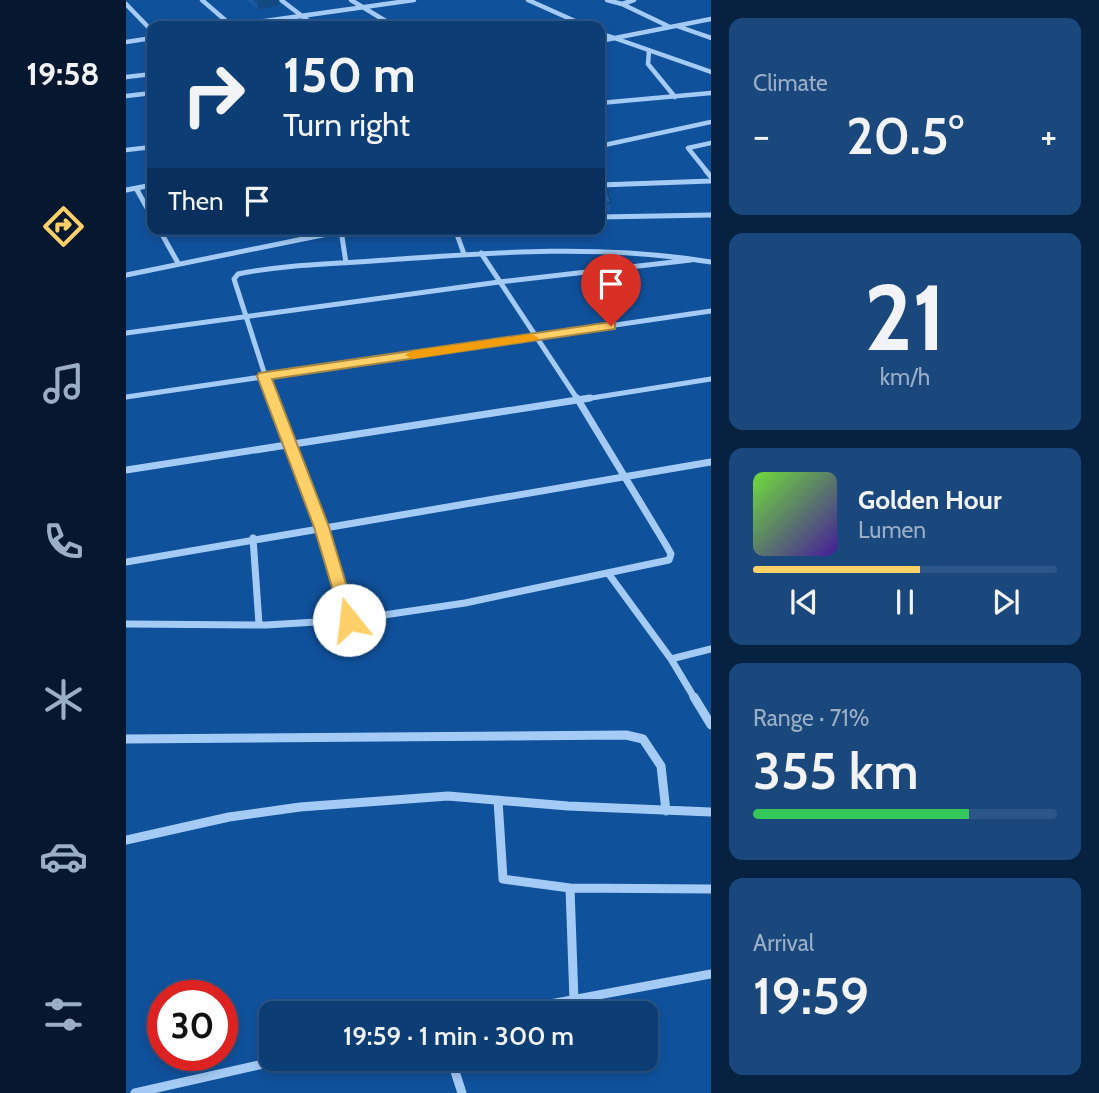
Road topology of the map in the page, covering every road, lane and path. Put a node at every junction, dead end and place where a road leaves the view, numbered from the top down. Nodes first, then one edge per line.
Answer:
1 (202, 0) edge
2 (281, 0) edge
3 (351, 0) edge
4 (414, 0) edge
5 (528, 0) edge
6 (607, 0) edge
7 (634, 0) edge
8 (126, 4) edge
9 (622, 4) junction
10 (363, 7) junction
11 (300, 15) junction
12 (710, 19) edge
13 (225, 21) edge
14 (268, 21) edge
15 (308, 21) edge
16 (386, 21) edge
17 (575, 21) edge
18 (147, 26) edge
19 (673, 26) junction
20 (605, 35) edge
21 (710, 38) edge
22 (147, 39) edge
23 (615, 39) junction
24 (605, 40) edge
25 (126, 43) edge
26 (649, 51) junction
27 (710, 72) edge
28 (147, 75) edge
29 (126, 77) edge
30 (710, 93) edge
31 (147, 94) edge
32 (126, 96) edge
33 (676, 97) junction
34 (605, 103) edge
35 (710, 122) edge
36 (710, 143) edge
37 (605, 145) edge
38 (147, 148) edge
39 (126, 150) edge
40 (710, 179) edge
41 (605, 185) edge
42 (147, 186) edge
43 (136, 188) junction
44 (126, 190) edge
45 (147, 208) edge
46 (710, 215) edge
47 (605, 217) edge
48 (162, 235) edge
49 (315, 235) edge
50 (341, 235) edge
51 (457, 235) edge
52 (481, 253) junction
53 (464, 254) junction
54 (697, 259) junction
55 (710, 262) edge
56 (178, 263) junction
57 (346, 263) junction
58 (126, 275) edge
59 (499, 282) junction
60 (710, 311) edge
61 (246, 318) junction
62 (126, 333) edge
63 (536, 337) junction
64 (264, 376) junction
65 (710, 379) edge
66 (126, 397) edge
67 (578, 400) junction
68 (289, 445) junction
69 (710, 462) edge
70 (126, 470) edge
71 (622, 475) junction
72 (321, 527) junction
73 (253, 538) junction
74 (126, 562) edge
75 (608, 573) junction
76 (349, 620) junction
77 (126, 624) edge
78 (259, 624) junction
79 (710, 649) edge
80 (671, 659) junction
81 (710, 725) edge
82 (126, 739) edge
83 (498, 800) junction
84 (666, 811) junction
85 (710, 812) edge
86 (126, 840) edge
87 (570, 888) junction
88 (710, 889) edge
89 (710, 974) edge
90 (574, 1001) joint
91 (259, 1065) edge
92 (455, 1071) edge
93 (135, 1093) edge
94 (462, 1093) edge

1 - 13 street
2 - 11 street
3 - 10 street
4 - 10 street
5 - 17 street
6 - 9 street
7 - 9 street
8 - 18 street
9 - 19 street
10 - 11 street
10 - 16 street
11 - 14 street
11 - 15 street
12 - 19 street
19 - 21 street
19 - 23 street
20 - 23 street
22 - 25 street
23 - 24 street
23 - 26 street
26 - 27 street
26 - 33 street
28 - 29 street
30 - 33 street
31 - 32 street
33 - 34 street
35 - 37 street
36 - 40 street
38 - 39 street
40 - 41 street
42 - 43 street
43 - 44 street
43 - 45 street
46 - 47 street
48 - 56 street
49 - 56 street
50 - 57 street
51 - 53 street
52 - 53 street
52 - 54 street
52 - 59 street
53 - 57 street
54 - 55 street
54 - 59 street
56 - 58 street
57 - 61 street
59 - 61 street
59 - 63 street
60 - 63 street
61 - 62 street
61 - 64 street
63 - 64 street
63 - 67 street
64 - 66 street
64 - 68 street
65 - 67 street
67 - 68 street
67 - 71 street
68 - 70 street
68 - 72 street
69 - 71 street
71 - 72 street
71 - 75 street
72 - 73 street
72 - 76 street
73 - 74 street
73 - 78 street
75 - 76 street
75 - 80 street
76 - 78 street
77 - 78 street
79 - 80 street
80 - 81 street
82 - 84 street
83 - 84 street
83 - 86 street
83 - 87 street
84 - 85 street
87 - 88 street
87 - 90 street
89 - 90 street
91 - 93 street
92 - 94 street

